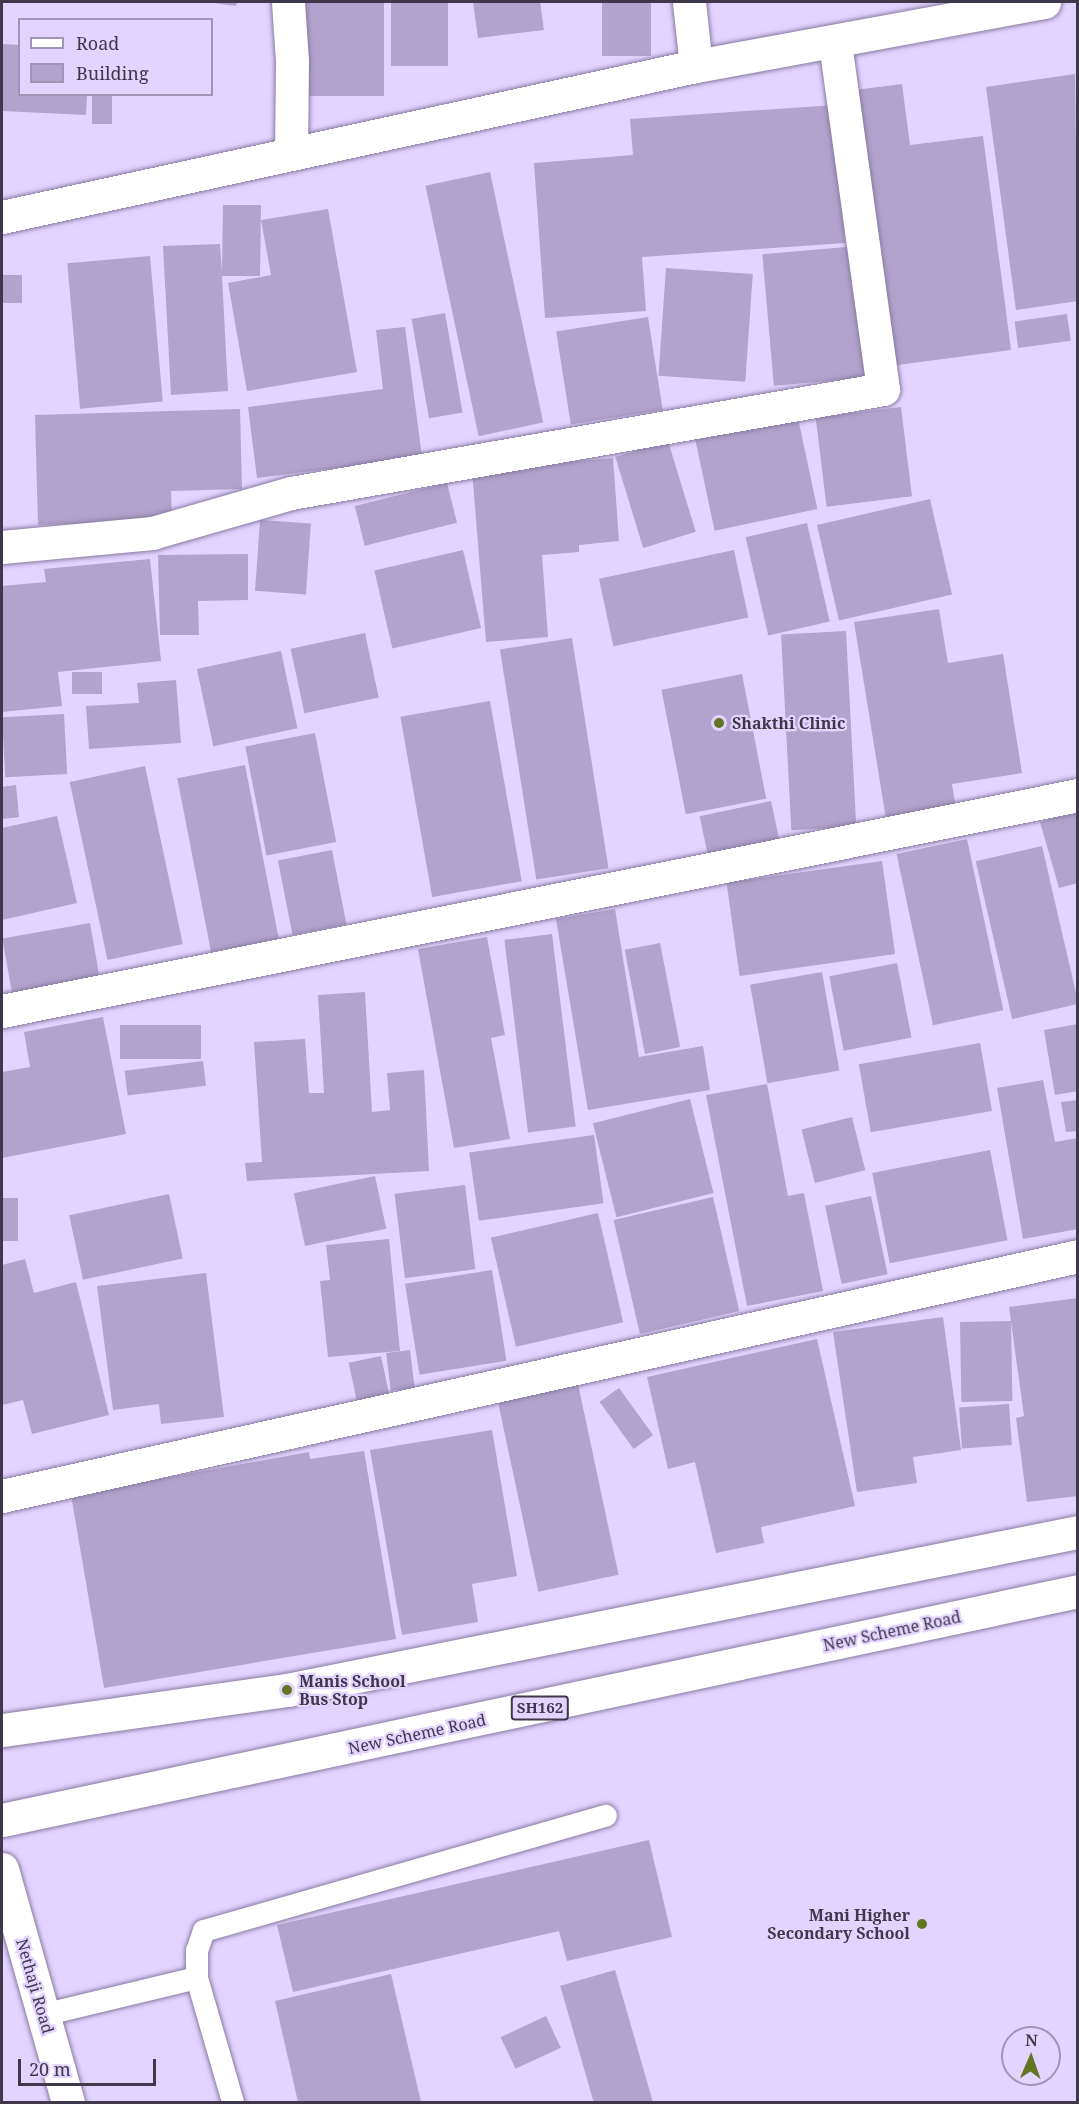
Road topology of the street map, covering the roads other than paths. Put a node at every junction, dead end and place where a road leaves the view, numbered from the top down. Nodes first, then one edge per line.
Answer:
1 (288, 2) edge
2 (689, 2) edge
3 (1044, 2) edge
4 (835, 42) junction
5 (696, 66) junction
6 (291, 154) junction
7 (2, 217) edge
8 (2, 547) edge
9 (1077, 795) edge
10 (2, 1011) edge
11 (1077, 1256) edge
12 (2, 1496) edge
13 (1077, 1532) edge
14 (1077, 1591) edge
15 (2, 1730) edge
16 (606, 1816) dead end
17 (2, 1821) edge
18 (2, 1869) edge
19 (197, 1978) junction
20 (43, 2015) junction
21 (68, 2103) edge
22 (232, 2103) edge

1 - 6 street
2 - 5 street
3 - 4 street
4 - 5 street
4 - 8 street
5 - 6 street
6 - 7 street
9 - 10 street
11 - 12 street
13 - 15 street
14 - 17 street, New Scheme Road / SH162
16 - 19 lane
18 - 20 street, Nethaji Road
19 - 20 lane
19 - 22 lane
20 - 21 street, Nethaji Road

